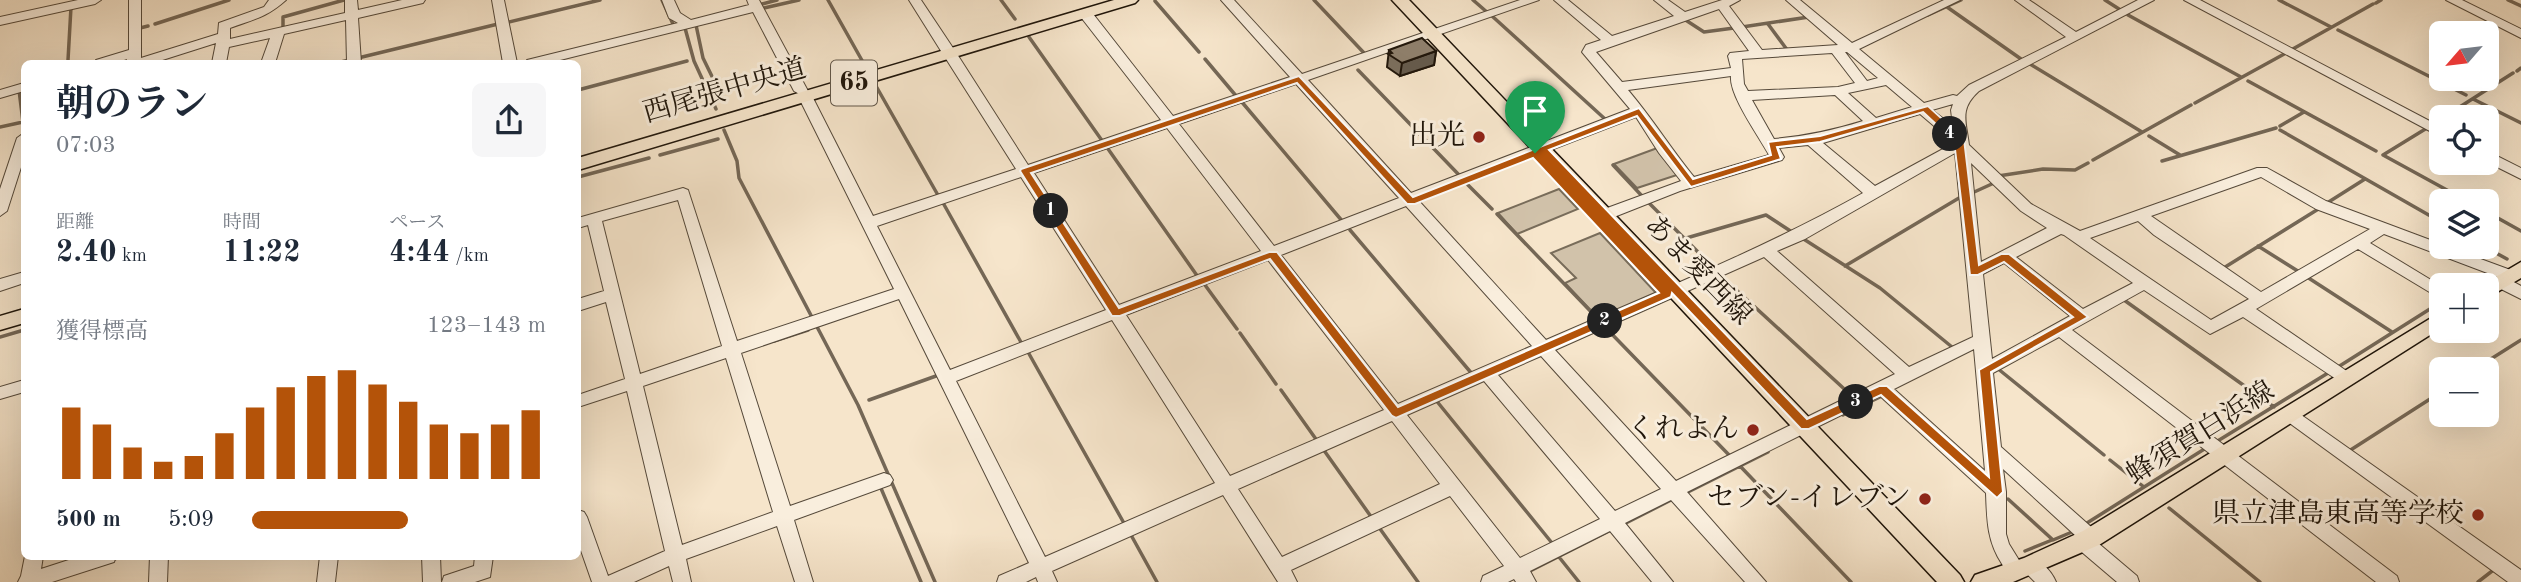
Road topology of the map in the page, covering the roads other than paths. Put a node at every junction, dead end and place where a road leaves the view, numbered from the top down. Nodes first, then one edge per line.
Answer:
1 (95, 0) edge
2 (135, 0) edge
3 (280, 0) edge
4 (351, 0) edge
5 (419, 0) edge
6 (498, 0) edge
7 (668, 0) edge
8 (915, 0) edge
9 (1104, 0) edge
10 (1130, 0) edge
11 (1227, 0) edge
12 (1389, 0) edge
13 (1400, 0) edge
14 (1533, 0) edge
15 (1560, 0) edge
16 (1660, 0) edge
17 (1792, 0) edge
18 (2021, 0) edge
19 (2148, 0) edge
20 (2190, 0) edge
21 (2452, 0) edge
22 (1947, 1) edge
23 (1722, 2) edge
24 (756, 4) edge
25 (1085, 13) junction
26 (352, 15) junction
27 (1682, 16) junction
28 (0, 21) edge
29 (687, 23) junction
30 (278, 32) junction
31 (2521, 34) edge
32 (1428, 35) junction
33 (2075, 37) junction
34 (224, 40) junction
35 (1610, 41) junction
36 (1851, 48) junction
37 (1836, 49) junction
38 (948, 51) junction
39 (1758, 54) junction
40 (136, 59) edge
41 (220, 60) edge
42 (269, 60) edge
43 (354, 60) edge
44 (509, 60) edge
45 (544, 60) edge
46 (1738, 71) junction
47 (1299, 79) junction
48 (1890, 80) junction
49 (1863, 85) junction
50 (1619, 87) junction
51 (21, 90) edge
52 (1838, 90) junction
53 (0, 94) edge
54 (803, 95) junction
55 (1742, 96) junction
56 (1960, 102) junction
57 (1924, 108) junction
58 (1639, 111) junction
59 (1170, 122) junction
60 (1873, 123) junction
61 (2429, 126) edge
62 (1809, 138) junction
63 (1771, 144) junction
64 (1959, 144) junction
65 (21, 148) edge
66 (1538, 151) junction
67 (581, 154) edge
68 (2499, 162) edge
69 (581, 163) edge
70 (1025, 171) junction
71 (13, 173) edge
72 (2521, 174) edge
73 (1691, 183) junction
74 (1873, 193) junction
75 (1411, 202) junction
76 (0, 212) edge
77 (2139, 214) junction
78 (1604, 215) junction
79 (594, 219) junction
80 (581, 222) edge
81 (869, 223) junction
82 (2383, 228) junction
83 (2060, 229) junction
84 (2078, 237) junction
85 (2359, 243) junction
86 (1768, 251) junction
87 (1273, 254) junction
88 (2005, 256) junction
89 (1974, 272) junction
90 (21, 279) edge
91 (2508, 282) edge
92 (2145, 283) junction
93 (0, 285) edge
94 (2429, 286) edge
95 (903, 292) junction
96 (1672, 292) junction
97 (612, 294) junction
98 (2261, 299) junction
99 (581, 304) edge
100 (21, 306) edge
101 (2244, 309) junction
102 (0, 311) edge
103 (1116, 313) junction
104 (21, 317) edge
105 (2082, 317) junction
106 (0, 323) edge
107 (2429, 326) edge
108 (2059, 330) junction
109 (1983, 342) junction
110 (1545, 348) junction
111 (732, 351) junction
112 (1985, 370) junction
113 (1487, 373) junction
114 (1909, 376) junction
115 (946, 378) junction
116 (2345, 379) junction
117 (635, 383) junction
118 (21, 387) edge
119 (1883, 389) junction
120 (0, 393) edge
121 (581, 400) edge
122 (1396, 413) junction
123 (2290, 414) junction
124 (1800, 428) junction
125 (1993, 450) junction
126 (2224, 455) junction
127 (884, 480) dead end
128 (1227, 486) junction
129 (1453, 486) junction
130 (1674, 490) junction
131 (1997, 492) junction
132 (784, 517) junction
133 (1612, 521) junction
134 (581, 525) edge
135 (2087, 540) junction
136 (676, 555) junction
137 (33, 560) edge
138 (95, 560) edge
139 (159, 560) edge
140 (329, 560) edge
141 (431, 560) edge
142 (484, 560) edge
143 (2024, 569) junction
144 (1045, 574) edge
145 (1283, 575) edge
146 (1522, 575) edge
147 (29, 581) edge
148 (2521, 581) edge
149 (158, 582) edge
150 (326, 582) edge
151 (432, 582) edge
152 (451, 582) edge
153 (601, 582) edge
154 (615, 582) edge
155 (682, 582) edge
156 (804, 582) edge
157 (1006, 582) edge
158 (1490, 582) edge
159 (1664, 582) edge
160 (1757, 582) edge
161 (1937, 582) edge
162 (1952, 582) edge
163 (1983, 582) edge
164 (2047, 582) edge
165 (2130, 582) edge
166 (2390, 582) edge

1 - 28 street
2 - 40 street
3 - 34 street
4 - 26 street
5 - 26 street
6 - 44 street
7 - 29 street
8 - 38 street
9 - 38 main road, 西尾張中央道 / 65
10 - 25 main road, 西尾張中央道 / 65
11 - 47 street
12 - 32 main road, あま愛西線
13 - 32 main road, あま愛西線
14 - 32 street
15 - 35 street
16 - 27 street
17 - 36 street
18 - 33 street
19 - 33 street
20 - 61 street
21 - 31 street
22 - 36 street
23 - 27 street
23 - 39 street
24 - 29 street
24 - 54 street
25 - 38 main road, 西尾張中央道 / 65
25 - 59 street
26 - 30 street
26 - 43 street
27 - 35 street
29 - 45 street
30 - 34 street
30 - 42 street
32 - 47 street
32 - 66 main road, あま愛西線
33 - 56 street
34 - 40 street
34 - 41 street
35 - 50 street
36 - 37 street
36 - 48 street
37 - 39 street
37 - 49 street
38 - 54 main road, 西尾張中央道 / 65
38 - 70 street
39 - 46 street
46 - 50 street
46 - 55 street
47 - 59 street
47 - 75 street
48 - 49 street
48 - 57 street
49 - 52 street
50 - 58 street
51 - 53 street
52 - 55 street
52 - 60 street
54 - 67 main road, 西尾張中央道 / 65
54 - 69 main road, 西尾張中央道 / 65
54 - 81 street
55 - 63 street
56 - 57 street
56 - 64 street
57 - 60 street
57 - 64 street
58 - 66 street
58 - 73 street
59 - 70 street
59 - 87 street
60 - 62 street
62 - 63 street
62 - 74 street
63 - 73 street
64 - 74 street
64 - 83 street
64 - 89 street
65 - 71 street
66 - 75 street
66 - 78 main road, あま愛西線
66 - 96 main road, あま愛西線
68 - 72 street
70 - 81 street
70 - 103 street
71 - 76 street
73 - 78 street
74 - 86 street
75 - 87 street
75 - 110 street
77 - 82 street
77 - 84 street
77 - 98 street
78 - 96 main road, あま愛西線
79 - 80 street
79 - 97 street
79 - 111 street
81 - 95 street
82 - 85 street
82 - 91 street
83 - 84 street
83 - 88 street
84 - 92 street
85 - 94 street
85 - 98 street
86 - 96 street
86 - 114 street
87 - 103 street
87 - 122 street
88 - 89 street
88 - 105 street
89 - 109 street
90 - 93 street
92 - 101 street
92 - 105 street
95 - 111 street
95 - 115 street
96 - 110 street
96 - 124 main road, あま愛西線
97 - 99 street
97 - 117 street
98 - 101 street
100 - 102 main road
101 - 116 street
103 - 115 street
103 - 128 street
104 - 106 main road
105 - 108 street
107 - 116 main road, 蜂須賀白浜線
108 - 112 street
108 - 126 street
109 - 112 street
109 - 114 street
110 - 113 street
110 - 130 street
111 - 117 street
111 - 132 street
112 - 125 street
113 - 122 street
113 - 133 street
114 - 119 street
115 - 144 street
116 - 123 main road, 蜂須賀白浜線
117 - 121 street
117 - 136 street
118 - 120 street
119 - 124 street
119 - 131 street
122 - 128 street
122 - 129 street
123 - 126 main road, 蜂須賀白浜線
123 - 148 street
124 - 130 street
124 - 161 main road, あま愛西線
124 - 162 main road, あま愛西線
125 - 131 street
125 - 135 street
126 - 135 main road, 蜂須賀白浜線
126 - 166 street
127 - 132 street
128 - 144 street
128 - 145 street
129 - 145 street
129 - 146 street
130 - 133 street
130 - 160 street
131 - 143 street
132 - 136 street
132 - 156 street
133 - 146 street
133 - 159 street
134 - 153 street
135 - 143 main road, 蜂須賀白浜線
135 - 165 street
136 - 154 street
136 - 155 street
137 - 147 street
138 - 147 street
139 - 149 street
140 - 150 street
141 - 151 street
142 - 152 street
143 - 163 main road, 蜂須賀白浜線
143 - 164 street
144 - 157 street
146 - 158 street

